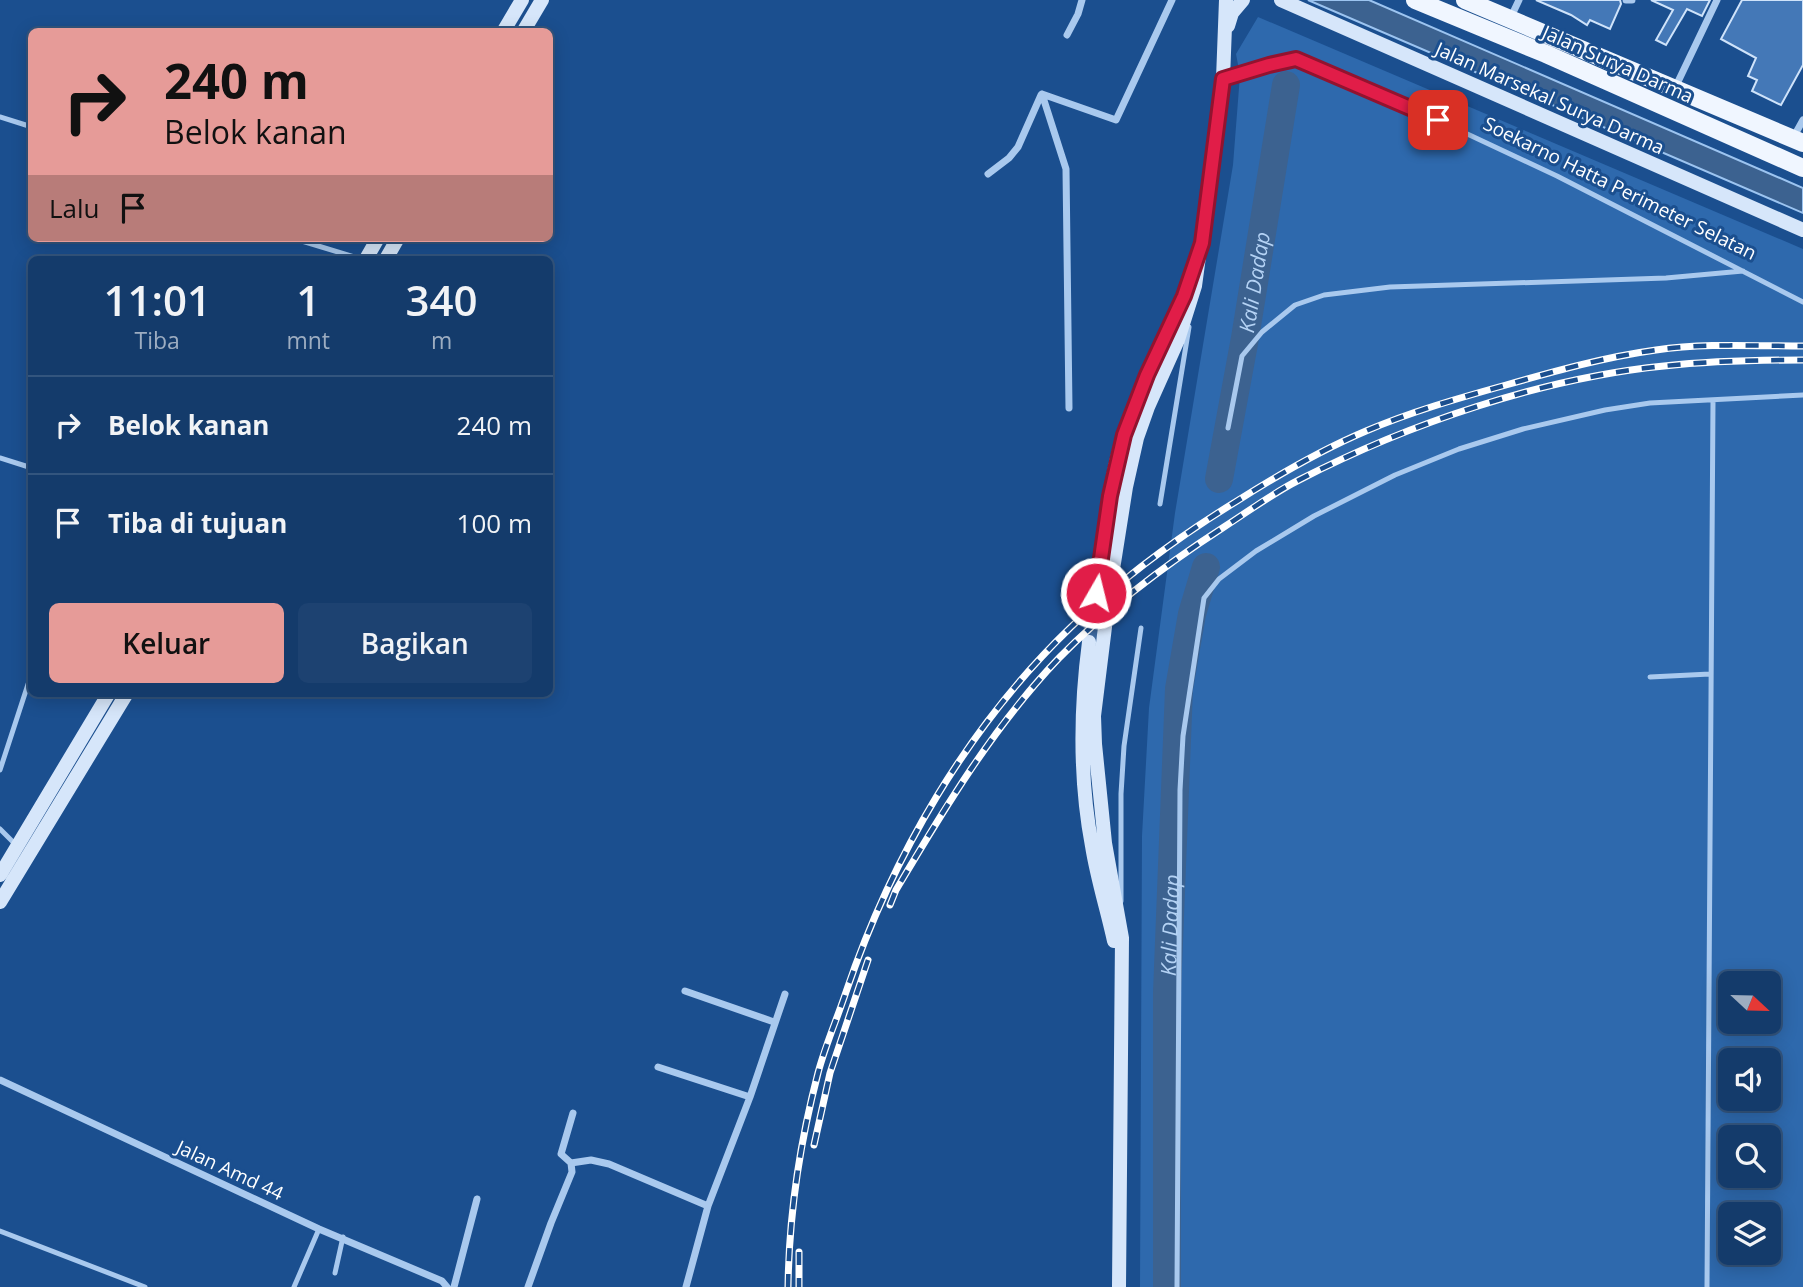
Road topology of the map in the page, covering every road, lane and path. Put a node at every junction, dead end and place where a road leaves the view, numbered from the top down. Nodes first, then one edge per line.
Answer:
1 (522, 0) edge
2 (542, 0) edge
3 (1082, 0) edge
4 (1172, 0) edge
5 (1280, 0) edge
6 (1415, 0) edge
7 (1465, 0) edge
8 (1519, 0) edge
9 (1626, 0) edge
10 (1632, 0) edge
11 (1717, 0) edge
12 (1235, 2) edge
13 (1510, 19) junction
14 (505, 28) edge
15 (525, 28) edge
16 (1067, 35) dead end
17 (1223, 79) junction
18 (1675, 89) junction
19 (1042, 94) junction
20 (0, 117) edge
21 (1803, 120) edge
22 (28, 126) edge
23 (1798, 141) edge
24 (1803, 168) edge
25 (988, 174) dead end
26 (1803, 230) edge
27 (306, 242) edge
28 (376, 242) edge
29 (1202, 243) junction
30 (353, 256) edge
31 (365, 256) edge
32 (1744, 271) junction
33 (1195, 286) junction
34 (1803, 302) edge
35 (1803, 395) edge
36 (1713, 401) junction
37 (1069, 408) dead end
38 (1228, 428) dead end
39 (0, 458) edge
40 (28, 467) edge
41 (1160, 504) dead end
42 (1111, 582) tunnel mouth
43 (1096, 593) tunnel mouth
44 (1105, 627) tunnel mouth
45 (1140, 628) dead end
46 (1089, 642) tunnel mouth
47 (1710, 674) junction
48 (1650, 677) dead end
49 (28, 684) edge
50 (107, 697) edge
51 (123, 697) edge
52 (0, 770) edge
53 (0, 828) edge
54 (23, 850) junction
55 (0, 875) edge
56 (0, 902) edge
57 (1122, 938) junction
58 (685, 991) dead end
59 (785, 994) dead end
60 (1121, 1001) junction
61 (774, 1022) junction
62 (658, 1068) dead end
63 (0, 1080) edge
64 (750, 1097) junction
65 (573, 1113) dead end
66 (571, 1163) junction
67 (477, 1199) dead end
68 (708, 1206) junction
69 (319, 1229) junction
70 (0, 1231) edge
71 (343, 1237) junction
72 (335, 1273) dead end
73 (145, 1287) edge
74 (294, 1287) edge
75 (447, 1287) edge
76 (454, 1287) edge
77 (528, 1287) edge
78 (686, 1287) edge
79 (1119, 1287) edge
80 (1177, 1287) edge
81 (1707, 1287) edge

1 - 14 main road
2 - 15 main road
3 - 16 street
4 - 19 street
5 - 26 main road, Jalan Marsekal Surya Darma
6 - 24 main road, Jalan Surya Darma
7 - 13 main road, Jalan Surya Darma
8 - 13 street
9 - 10 street
11 - 18 street
12 - 17 main road
13 - 18 main road, Jalan Surya Darma
17 - 29 main road
17 - 32 lane, Soekarno Hatta Perimeter Selatan
18 - 23 main road, Jalan Surya Darma
19 - 25 street
19 - 37 street
20 - 22 lane
21 - 23 street
27 - 30 lane
28 - 31 main road
29 - 33 main road
29 - 43 main road
32 - 34 lane, Soekarno Hatta Perimeter Selatan
32 - 38 lane
33 - 41 lane
33 - 42 main road
35 - 36 lane
36 - 47 lane
36 - 80 lane
39 - 40 lane
44 - 57 main road
45 - 57 lane
46 - 60 main road
47 - 48 lane
47 - 81 lane
49 - 52 lane
50 - 54 main road
51 - 54 main road
53 - 54 lane
54 - 55 main road
54 - 56 main road
57 - 60 main road
58 - 61 street
59 - 61 street
60 - 79 main road
61 - 64 street
62 - 64 street
63 - 69 street, Jalan Amd 44
64 - 68 street
65 - 66 street
66 - 68 street
66 - 77 street
67 - 76 street
68 - 78 street
69 - 71 street, Jalan Amd 44
69 - 74 lane
70 - 73 lane
71 - 72 lane
71 - 75 street, Jalan Amd 44

